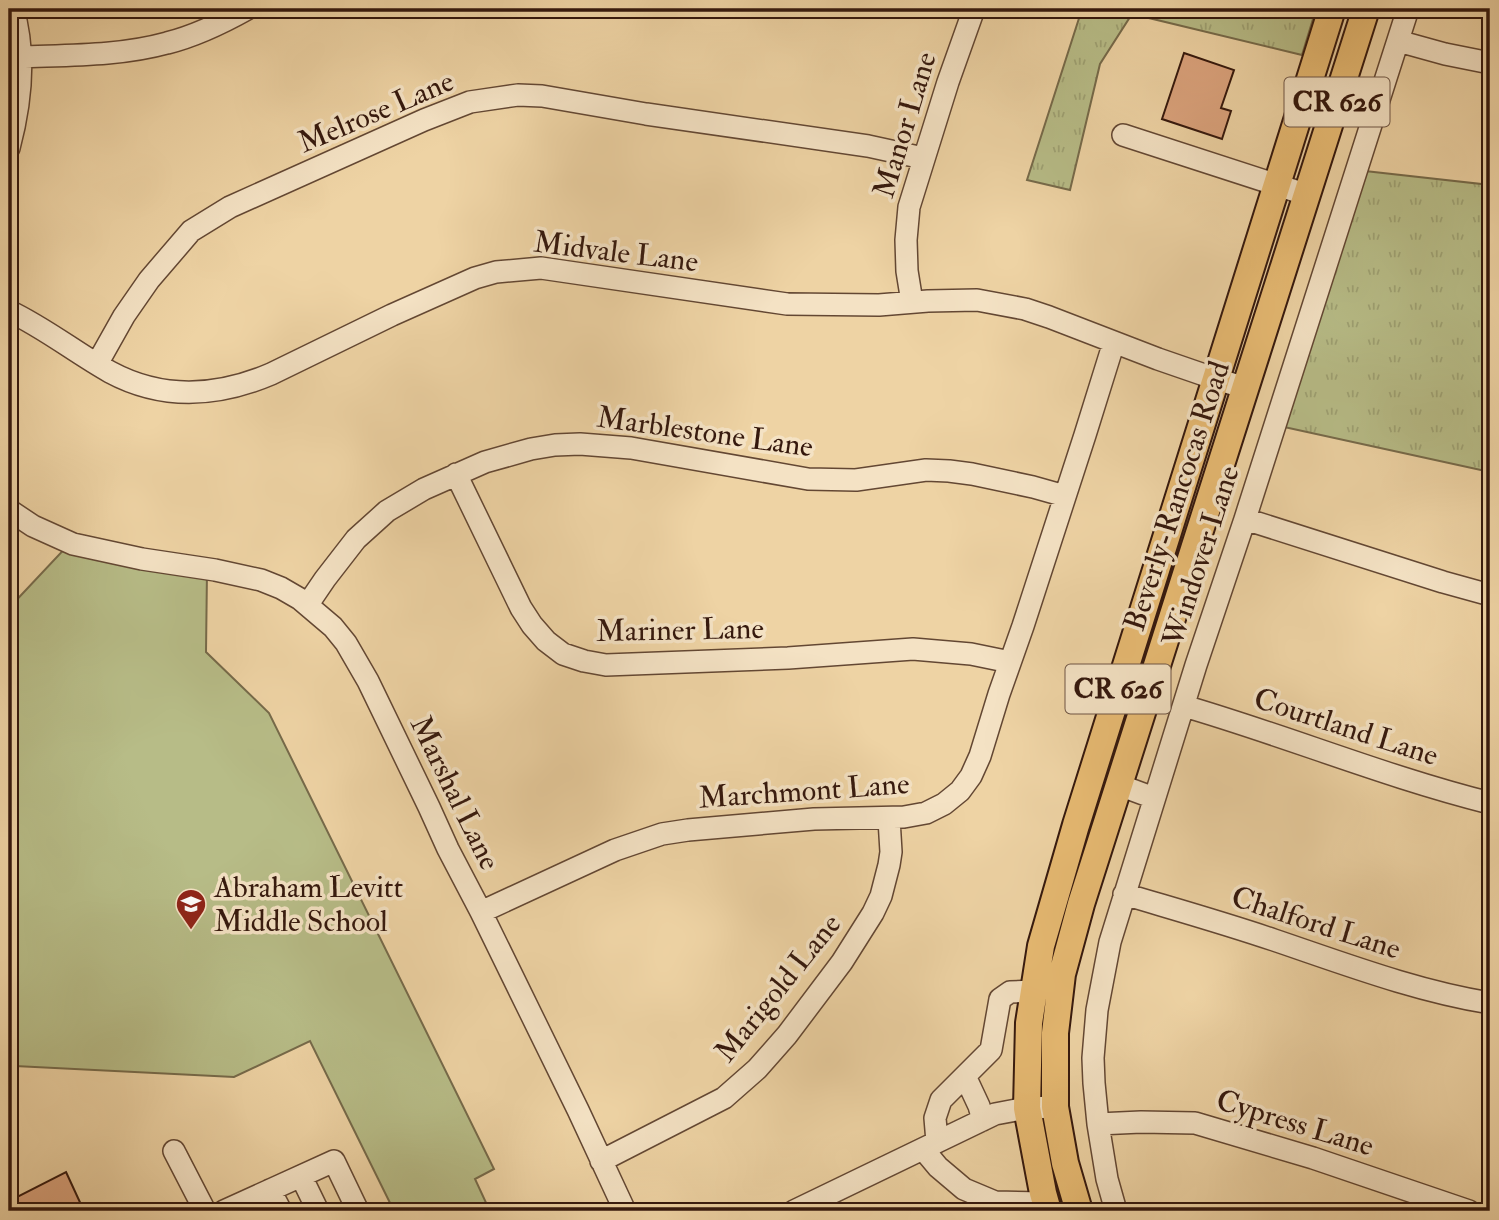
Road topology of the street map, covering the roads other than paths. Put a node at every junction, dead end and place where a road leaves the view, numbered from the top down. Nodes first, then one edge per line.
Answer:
1 (13, 9) edge
2 (247, 9) edge
3 (974, 9) edge
4 (1332, 9) edge
5 (1366, 9) edge
6 (1408, 9) edge
7 (1398, 41) junction
8 (20, 57) junction
9 (1490, 63) edge
10 (1123, 135) dead end
11 (9, 148) edge
12 (923, 158) junction
13 (1277, 184) junction
14 (1308, 195) junction
15 (912, 302) junction
16 (9, 311) edge
17 (1114, 342) junction
18 (97, 364) junction
19 (1216, 379) junction
20 (1246, 388) junction
21 (456, 474) junction
22 (1065, 496) junction
23 (9, 510) edge
24 (1245, 519) junction
25 (1490, 595) edge
26 (308, 604) junction
27 (1135, 636) junction
28 (1010, 662) junction
29 (1184, 706) junction
30 (1119, 785) junction
31 (1154, 798) junction
32 (1490, 803) edge
33 (889, 819) junction
34 (1124, 894) junction
35 (481, 912) junction
36 (1034, 991) junction
37 (1490, 1003) edge
38 (965, 1076) junction
39 (1055, 1107) junction
40 (1027, 1108) junction
41 (984, 1120) junction
42 (1098, 1124) junction
43 (930, 1146) junction
44 (174, 1151) dead end
45 (601, 1161) junction
46 (301, 1176) junction
47 (270, 1190) junction
48 (1047, 1207) edge
49 (235, 1209) edge
50 (205, 1211) edge
51 (281, 1211) edge
52 (318, 1211) edge
53 (358, 1211) edge
54 (625, 1211) edge
55 (794, 1211) edge
56 (1079, 1211) edge
57 (1116, 1211) edge
58 (1469, 1211) edge

1 - 8 street
2 - 8 street
3 - 12 street, Manor Lane
4 - 13 main road, Beverly-Rancocas Road / CR 626
5 - 14 main road, Beverly-Rancocas Road / CR 626
6 - 7 street, Windover Lane
7 - 9 street
7 - 24 street, Windover Lane
8 - 11 street
10 - 13 street
12 - 15 street, Manor Lane
12 - 18 street, Melrose Lane
13 - 14 street
13 - 19 main road, Beverly-Rancocas Road / CR 626
14 - 20 main road, Beverly-Rancocas Road / CR 626
15 - 17 street, Midvale Lane
15 - 18 street, Midvale Lane
16 - 18 street, Midvale Lane
17 - 19 street, Midvale Lane
17 - 22 street, Marchmont Lane
19 - 20 street, Midvale Lane
19 - 27 main road, Beverly-Rancocas Road / CR 626
20 - 30 main road, Beverly-Rancocas Road / CR 626
21 - 22 street, Marblestone Lane
21 - 26 street, Marblestone Lane
21 - 28 street, Mariner Lane
22 - 28 street, Marchmont Lane
23 - 26 street, Marshal Lane
24 - 25 street
24 - 29 street, Windover Lane
26 - 35 street, Marshal Lane
27 - 30 main road
27 - 36 main road, Beverly-Rancocas Road / CR 626
28 - 33 street, Marchmont Lane
29 - 31 street, Windover Lane
29 - 32 street, Courtland Lane
30 - 31 street
30 - 39 main road, Beverly-Rancocas Road / CR 626
31 - 34 street, Windover Lane
33 - 35 street, Marchmont Lane
33 - 45 street, Marigold Lane
34 - 37 street, Chalford Lane
34 - 42 street, Windover Lane
35 - 45 street, Marshal Lane
36 - 38 street
36 - 40 main road, Beverly-Rancocas Road / CR 626
38 - 41 street
38 - 43 street
39 - 40 street
39 - 56 main road, Beverly-Rancocas Road / CR 626
40 - 41 street
40 - 48 main road, Beverly-Rancocas Road / CR 626
41 - 43 street
42 - 57 street, Windover Lane
42 - 58 street, Cypress Lane
43 - 48 street
43 - 55 street
44 - 50 street
45 - 54 street, Marshal Lane
46 - 47 street
46 - 52 street
46 - 53 street
47 - 49 street
47 - 51 street

